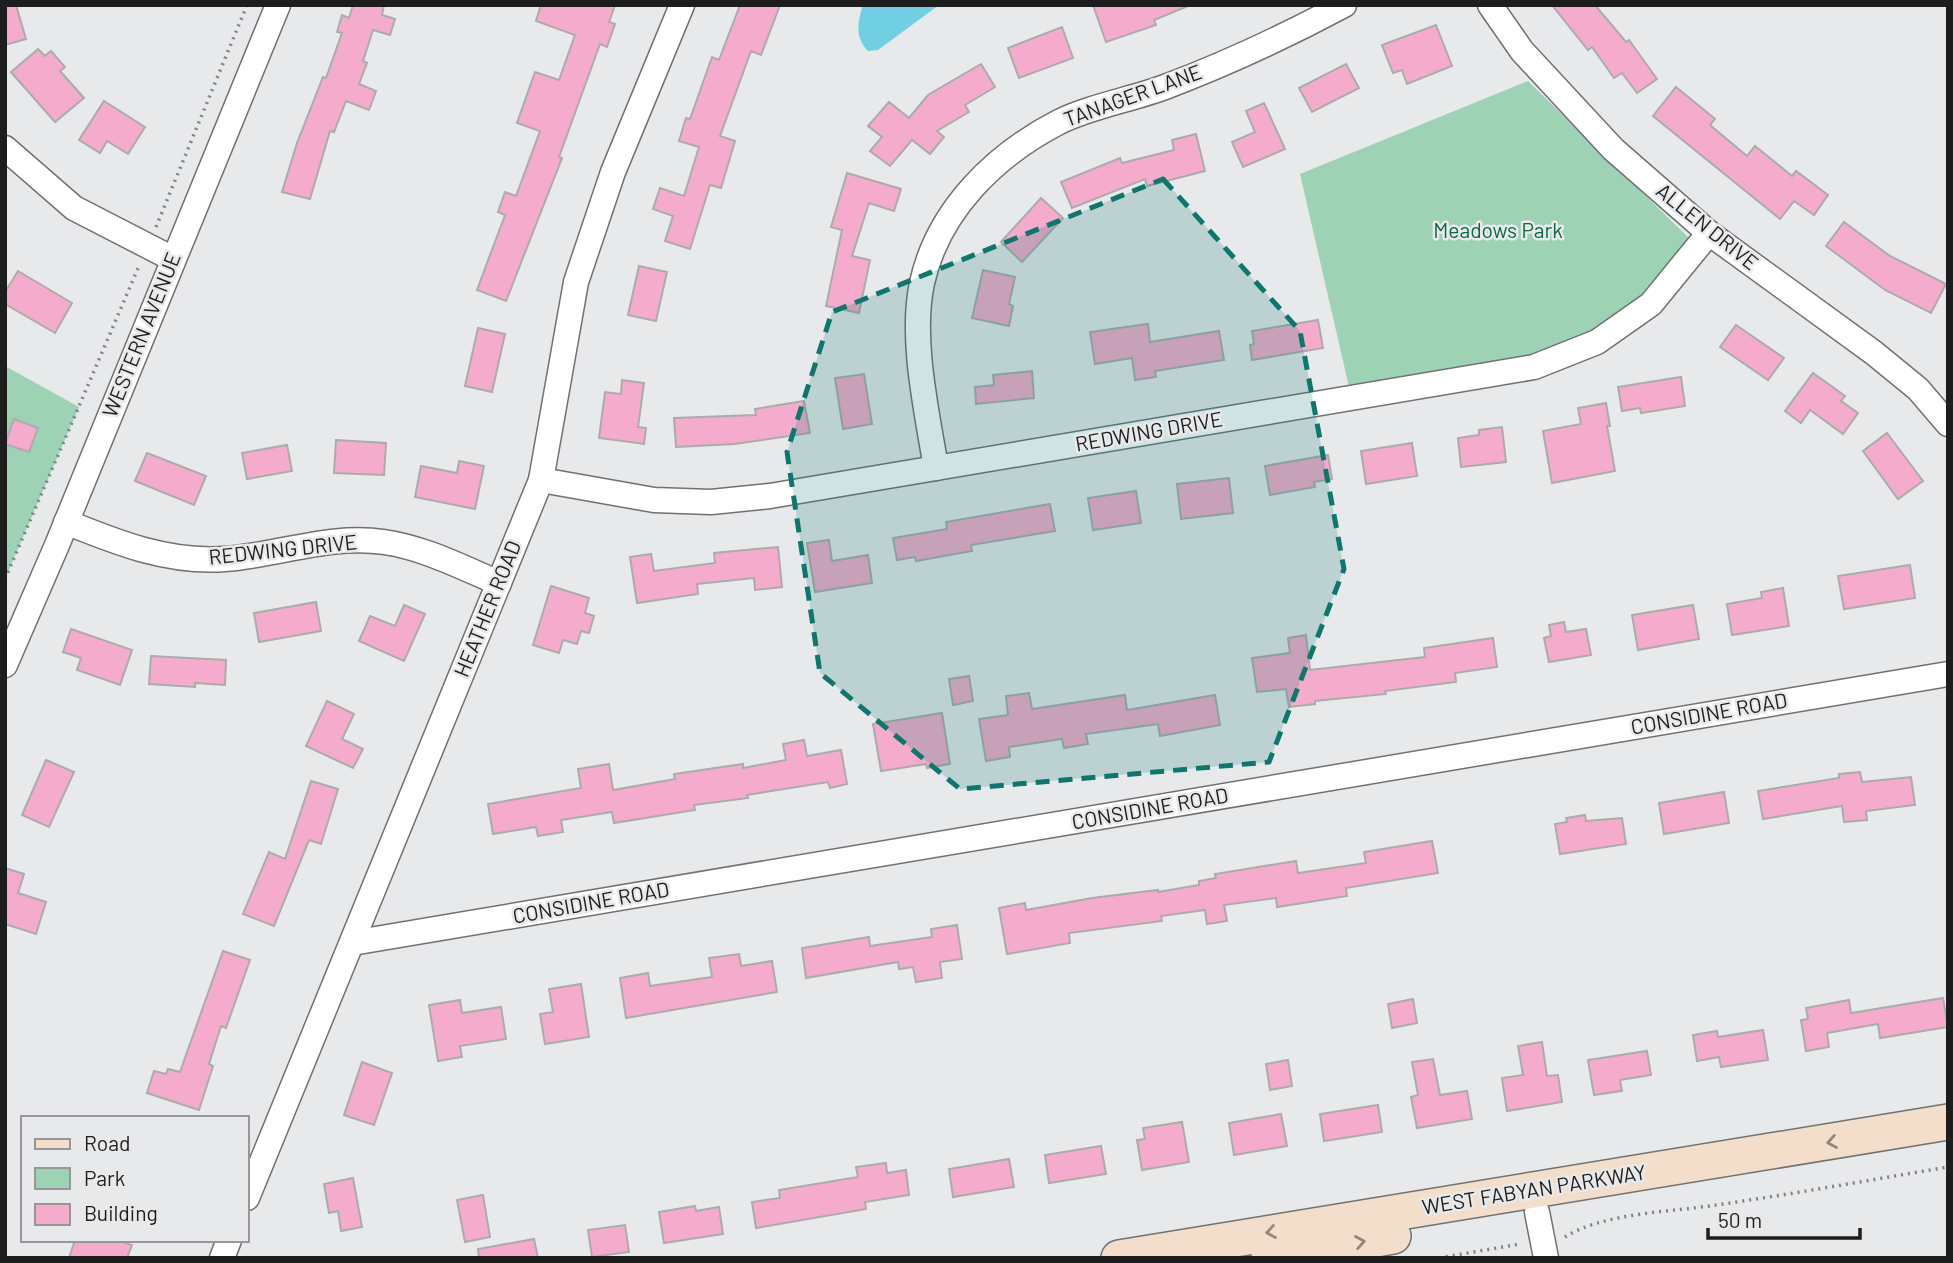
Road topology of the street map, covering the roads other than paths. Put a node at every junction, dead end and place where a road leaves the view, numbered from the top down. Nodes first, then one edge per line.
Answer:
1 (278, 5) edge
2 (682, 5) edge
3 (1344, 5) edge
4 (1490, 5) edge
5 (5, 148) edge
6 (1709, 233) junction
7 (173, 259) junction
8 (1948, 424) edge
9 (936, 468) junction
10 (541, 480) junction
11 (66, 522) junction
12 (499, 583) junction
13 (5, 665) edge
14 (1948, 674) edge
15 (352, 943) junction
16 (1948, 1122) edge
17 (1948, 1145) edge
18 (248, 1196) edge
19 (1542, 1237) edge
20 (1119, 1258) edge
21 (1269, 1258) edge

1 - 7 street, WESTERN AVENUE
2 - 10 street, HEATHER ROAD
3 - 9 street, TANAGER LANE
4 - 6 street, ALLEN DRIVE
5 - 7 street
6 - 8 street, ALLEN DRIVE
6 - 9 street, REDWING DRIVE
7 - 11 street, WESTERN AVENUE
9 - 10 street, REDWING DRIVE
10 - 12 street, HEATHER ROAD
11 - 12 street, REDWING DRIVE
11 - 13 street, WESTERN AVENUE
12 - 15 street, HEATHER ROAD
14 - 15 street, CONSIDINE ROAD
15 - 18 street, HEATHER ROAD
16 -> 20 main road, WEST FABYAN PARKWAY
17 - 19 main road, WEST FABYAN PARKWAY
21 -> 19 main road, WEST FABYAN PARKWAY

